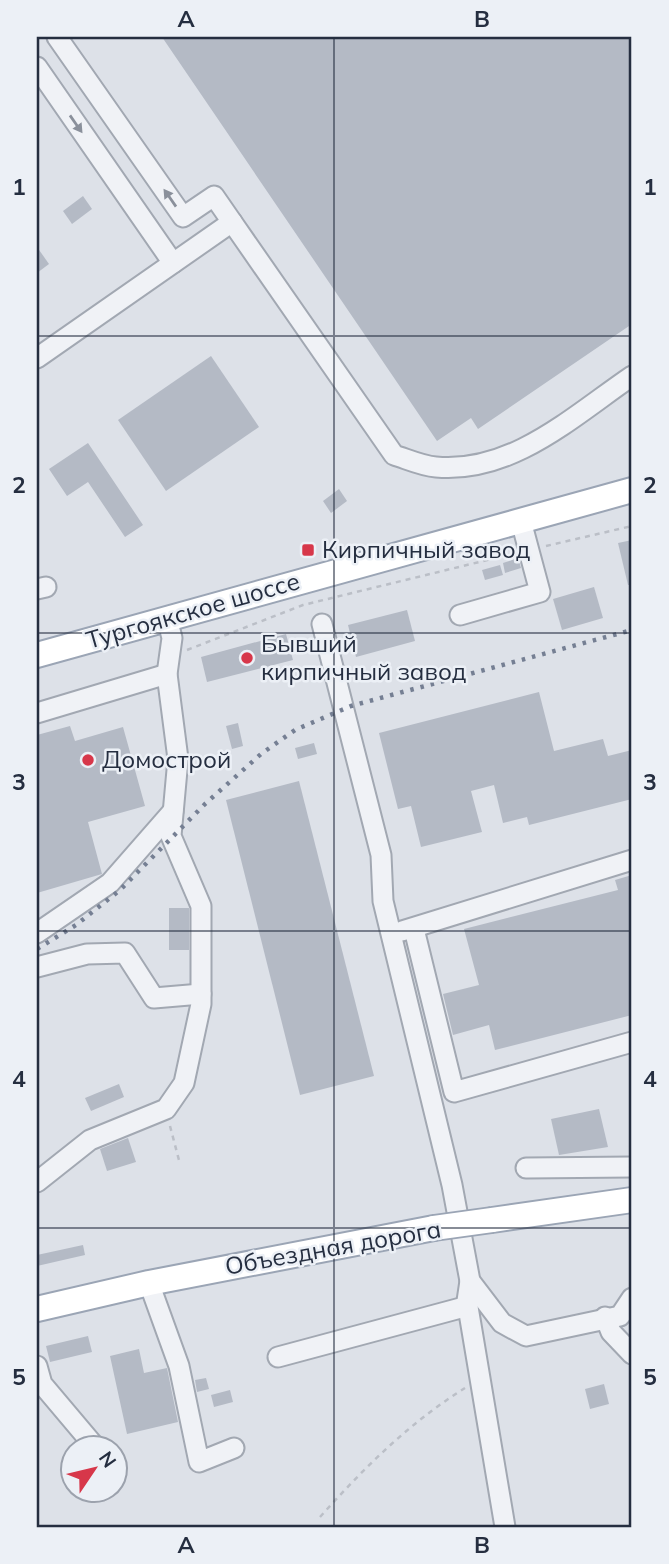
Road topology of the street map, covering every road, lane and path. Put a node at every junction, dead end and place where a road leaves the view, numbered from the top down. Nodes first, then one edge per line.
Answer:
1 (57, 37) edge
2 (37, 68) edge
3 (232, 222) junction
4 (173, 263) junction
5 (37, 358) edge
6 (632, 376) edge
7 (632, 490) edge
8 (521, 521) junction
9 (632, 526) edge
10 (529, 550) junction
11 (460, 615) dead end
12 (167, 618) junction
13 (322, 624) dead end
14 (37, 655) edge
15 (169, 665) junction
16 (37, 713) edge
17 (173, 811) junction
18 (632, 860) edge
19 (414, 929) junction
20 (37, 933) edge
21 (391, 934) junction
22 (37, 967) edge
23 (201, 994) junction
24 (632, 1042) edge
25 (166, 1110) junction
26 (180, 1164) dead end
27 (632, 1167) edge
28 (526, 1168) dead end
29 (37, 1182) edge
30 (632, 1200) edge
31 (470, 1281) junction
32 (149, 1283) junction
33 (632, 1298) edge
34 (468, 1306) junction
35 (37, 1308) edge
36 (605, 1317) junction
37 (632, 1354) edge
38 (278, 1357) dead end
39 (37, 1366) edge
40 (480, 1378) junction
41 (84, 1434) edge
42 (234, 1448) dead end
43 (320, 1517) dead end
44 (505, 1527) edge

3 -> 1 street
2 -> 4 street
3 - 4 street
3 - 6 street
4 - 5 street
7 - 8 main road, Тургоякское шоссе
8 - 10 street
8 - 12 main road, Тургоякское шоссе
9 - 10 path
10 - 11 street
10 - 15 path
12 - 14 main road, Тургоякское шоссе
12 - 15 street
13 - 21 street
15 - 16 street
15 - 17 street
17 - 20 street
17 - 23 street
18 - 19 street
19 - 21 street
19 - 24 street
21 - 31 street
22 - 23 street
23 - 25 street
25 - 26 path
25 - 29 street
27 - 28 street
30 - 32 main road, Объездная дорога, bridge
31 - 34 street
31 - 36 street
32 - 35 main road, Объездная дорога
32 - 42 street
33 - 36 street
34 - 38 street
34 - 40 street
36 - 37 street
39 - 41 street
40 - 43 path
40 - 44 street

